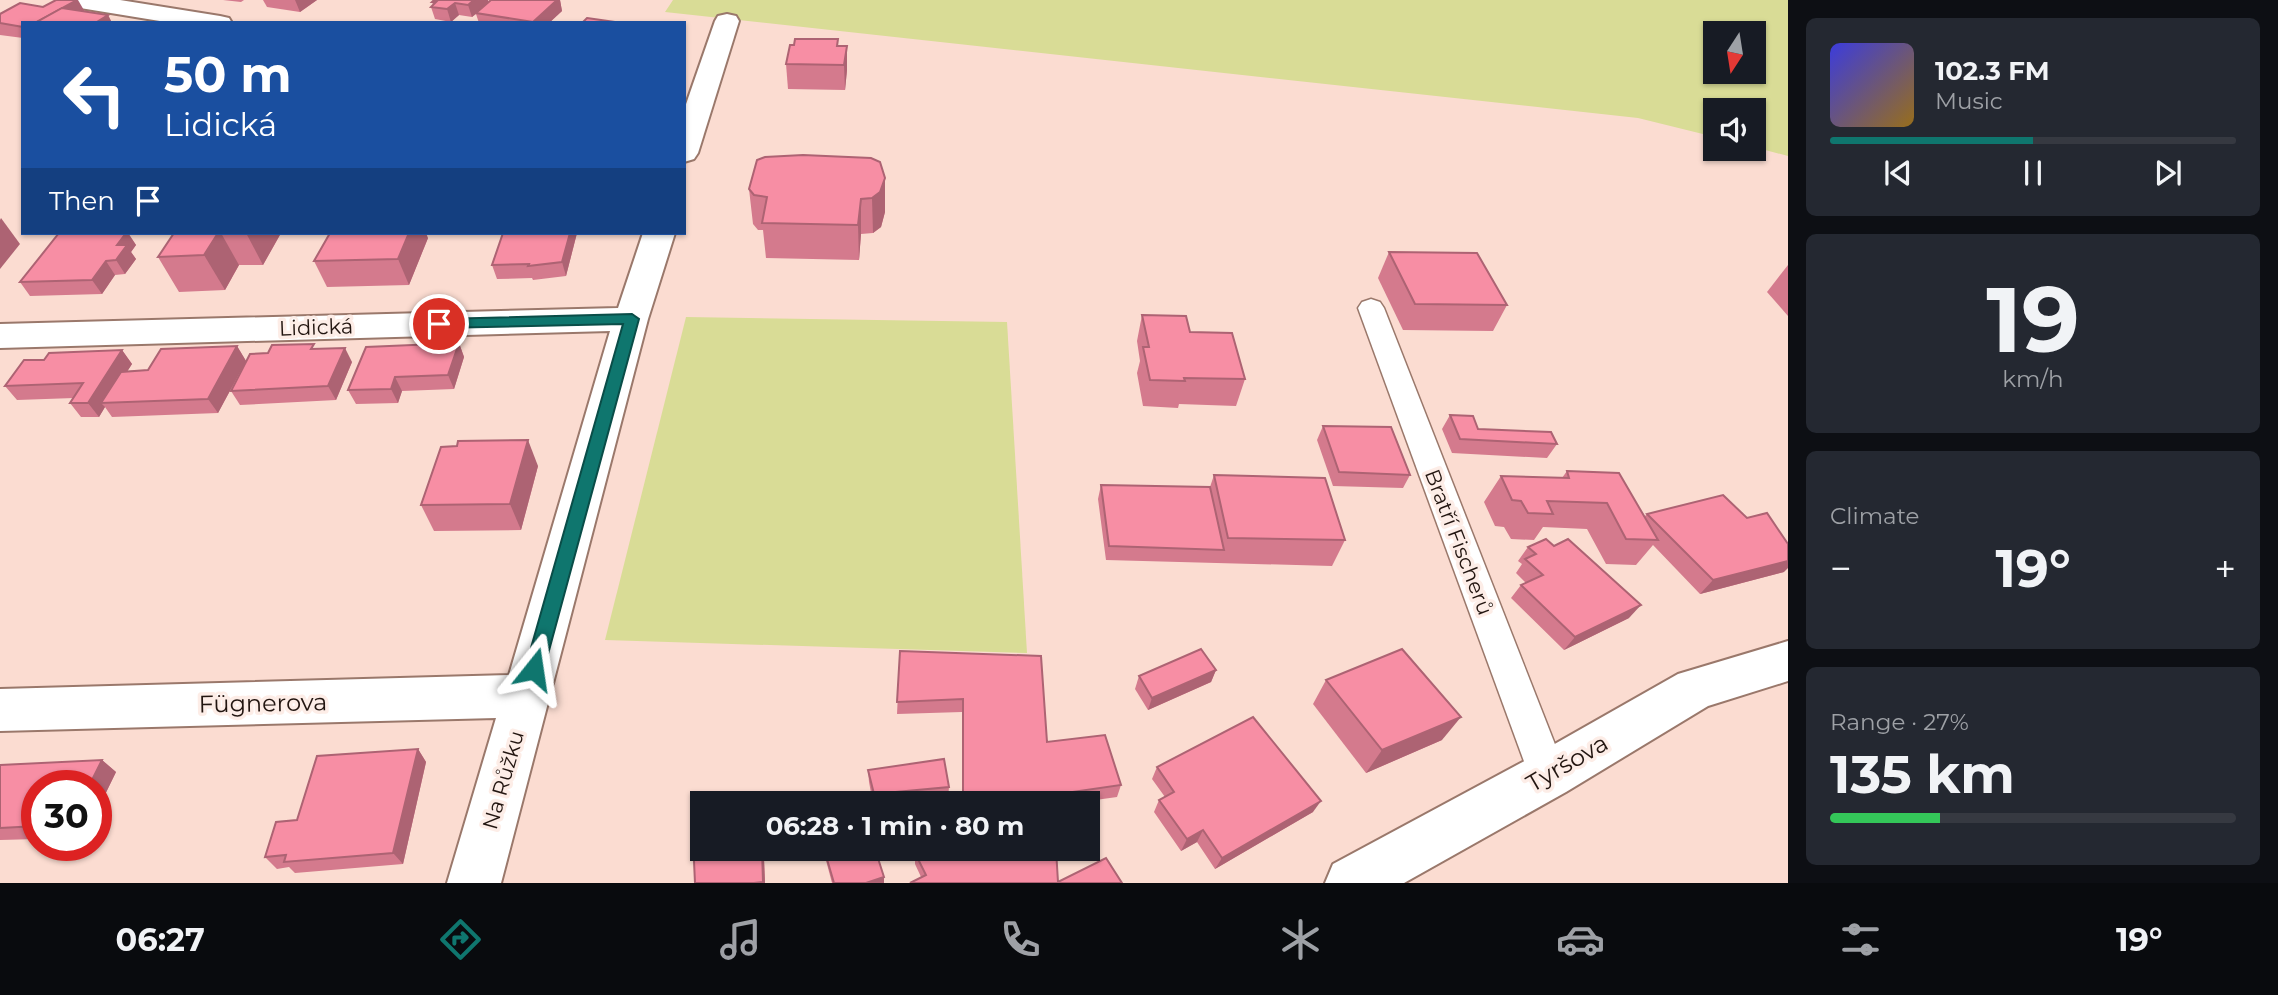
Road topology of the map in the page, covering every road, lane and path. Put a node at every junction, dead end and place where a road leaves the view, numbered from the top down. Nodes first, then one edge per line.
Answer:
1 (74, 0) edge
2 (207, 21) edge
3 (727, 21) dead end
4 (693, 97) edge
5 (686, 141) edge
6 (658, 235) edge
7 (1371, 308) dead end
8 (632, 319) junction
9 (0, 336) edge
10 (1788, 661) edge
11 (527, 696) junction
12 (0, 710) edge
13 (1548, 775) junction
14 (474, 883) edge
15 (1352, 883) edge

1 - 2 street
3 - 4 street
4 - 5 street
6 - 8 street, Na Růžku
7 - 13 lane, Bratří Fischerů
8 - 9 street, Lidická
8 - 11 street, Na Růžku
10 - 13 street, Tyršova
11 - 12 street, Fügnerova
11 - 14 street, Na Růžku
13 - 15 street, Tyršova

